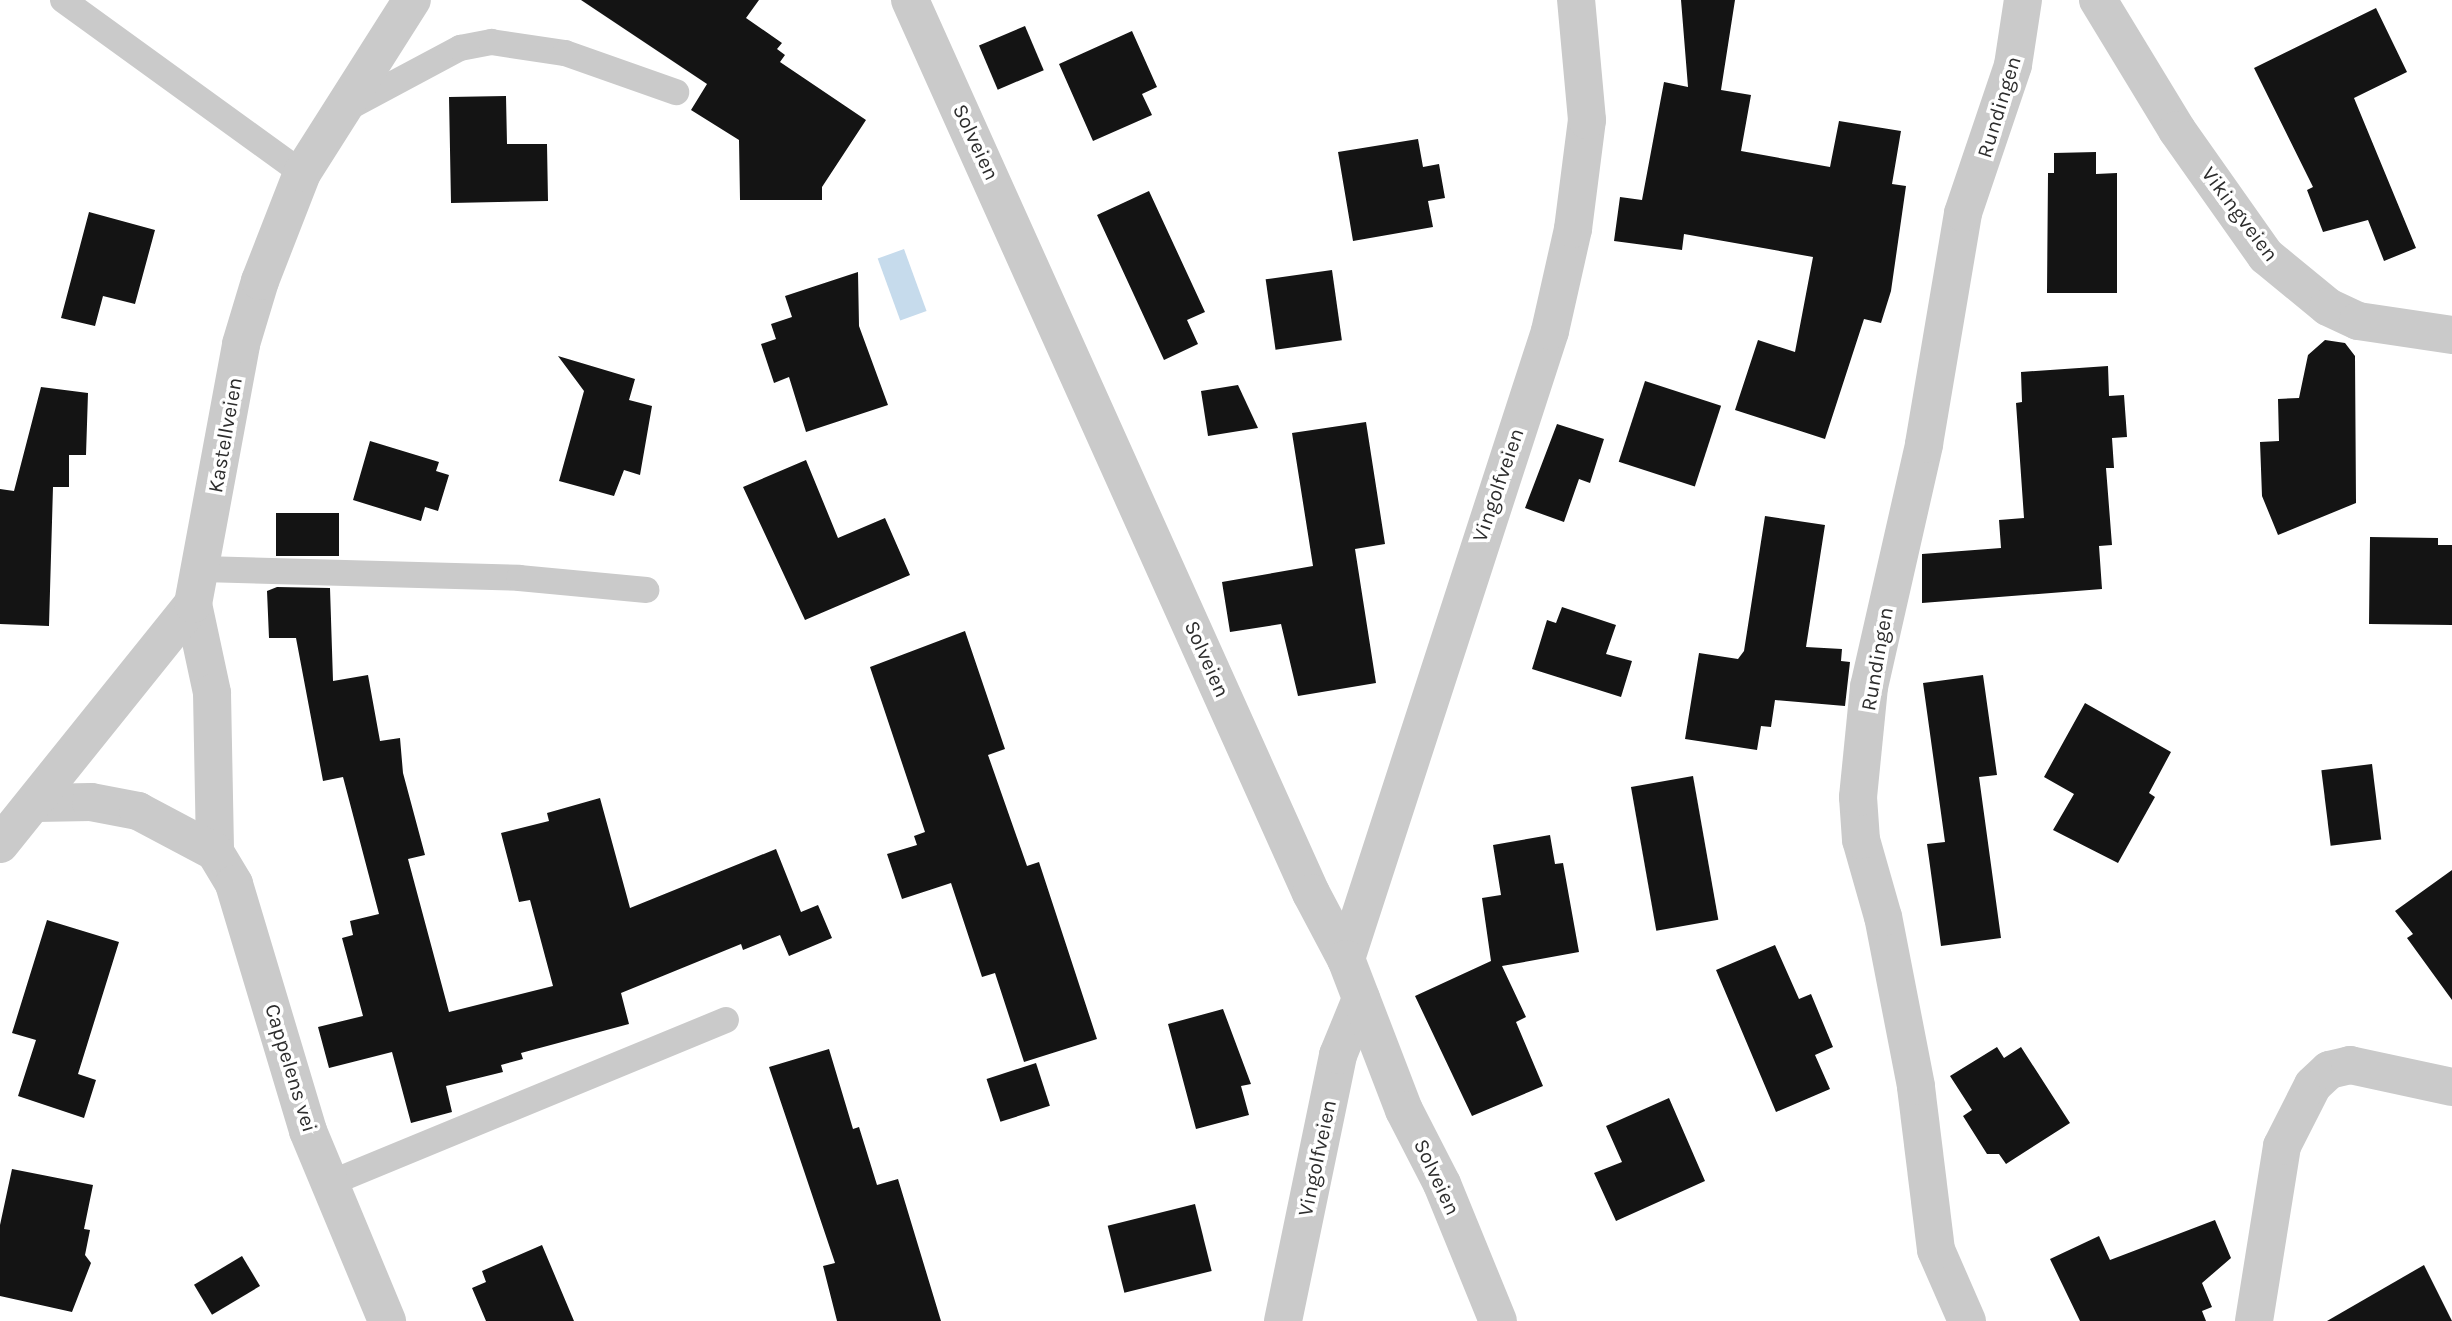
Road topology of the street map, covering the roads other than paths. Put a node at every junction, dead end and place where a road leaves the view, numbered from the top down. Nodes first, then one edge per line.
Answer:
1 (63, 0) edge
2 (412, 0) edge
3 (910, 0) edge
4 (1576, 0) edge
5 (2024, 0) edge
6 (2098, 0) edge
7 (676, 92) dead end
8 (334, 115) junction
9 (302, 173) junction
10 (2452, 335) edge
11 (197, 587) junction
12 (646, 590) dead end
13 (36, 803) junction
14 (0, 844) edge
15 (215, 852) junction
16 (1346, 959) junction
17 (1361, 999) junction
18 (726, 1020) dead end
19 (2452, 1087) edge
20 (333, 1182) junction
21 (387, 1321) edge
22 (1283, 1321) edge
23 (1498, 1321) edge
24 (1967, 1321) edge
25 (2254, 1321) edge

1 - 9 lane
2 - 8 street, Kastellveien
3 - 16 street, Solveien
4 - 16 street, Vingolfveien
5 - 24 street, Rundingen
6 - 10 street, Vikingveien
7 - 8 lane
8 - 9 street, Kastellveien
9 - 11 street, Kastellveien
11 - 12 lane
11 - 13 street, Kastellveien
11 - 15 street, Cappelens vei
13 - 14 street, Kastellveien
13 - 15 street
15 - 20 street, Cappelens vei
16 - 17 street, Solveien
17 - 22 street, Vingolfveien
17 - 23 street, Solveien
18 - 20 lane
19 - 25 street
20 - 21 street, Cappelens vei

